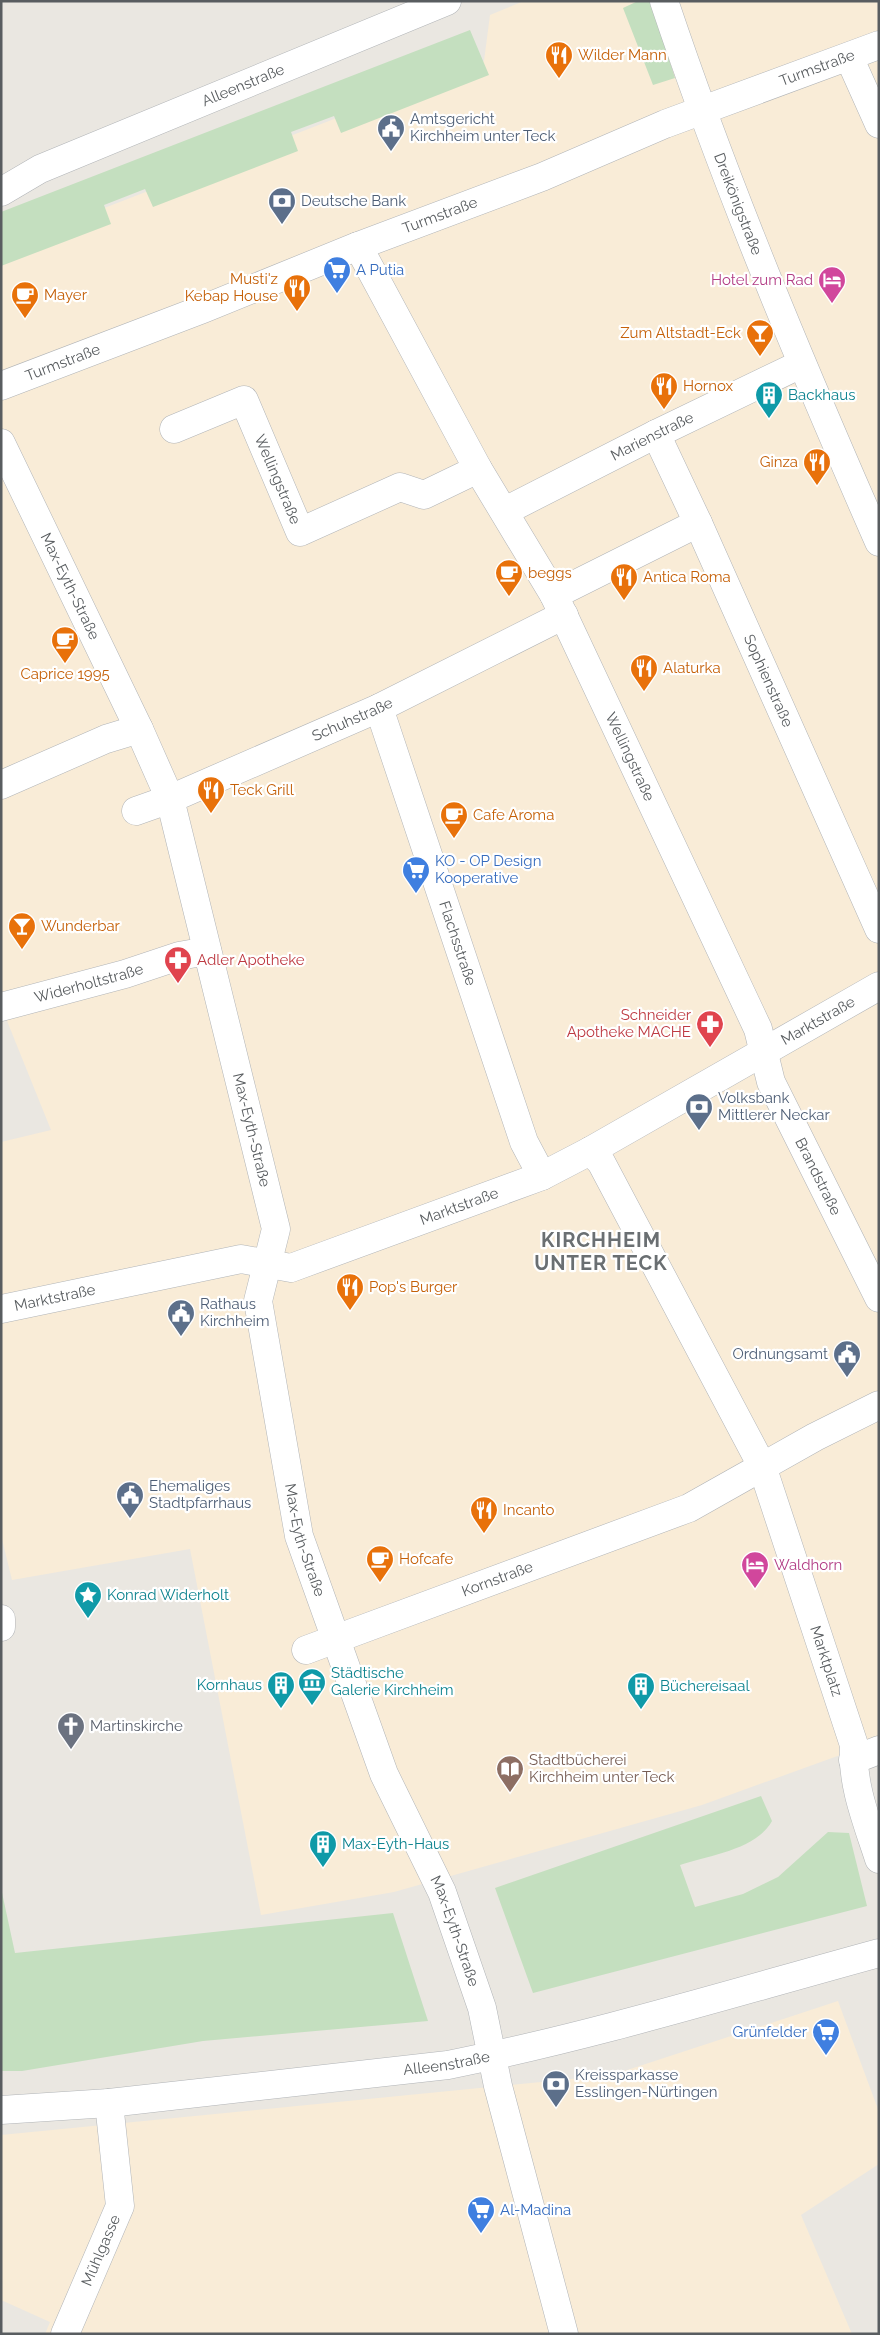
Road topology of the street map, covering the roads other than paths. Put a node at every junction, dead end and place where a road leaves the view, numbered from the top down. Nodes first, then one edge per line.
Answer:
1 (447, 1) edge
2 (664, 1) edge
3 (879, 45) edge
4 (849, 57) junction
5 (700, 110) junction
6 (879, 124) edge
7 (40, 168) junction
8 (1, 173) edge
9 (1, 192) edge
10 (358, 246) junction
11 (801, 364) junction
12 (1, 386) edge
13 (174, 428) dead end
14 (656, 434) junction
15 (1, 443) edge
16 (478, 469) junction
17 (505, 511) junction
18 (698, 523) junction
19 (879, 542) edge
20 (559, 605) junction
21 (378, 708) junction
22 (139, 729) junction
23 (1, 785) edge
24 (170, 799) junction
25 (136, 811) dead end
26 (879, 929) edge
27 (207, 952) junction
28 (879, 986) edge
29 (1, 1007) edge
30 (763, 1053) junction
31 (590, 1151) junction
32 (542, 1176) junction
33 (267, 1264) junction
34 (879, 1298) edge
35 (1, 1310) edge
36 (879, 1405) edge
37 (762, 1466) junction
38 (1, 1619) edge
39 (1, 1627) edge
40 (337, 1639) junction
41 (306, 1650) dead end
42 (879, 1750) edge
43 (853, 1760) junction
44 (879, 1858) edge
45 (879, 1953) edge
46 (493, 2056) junction
47 (109, 2103) junction
48 (1, 2110) edge
49 (65, 2334) edge
50 (564, 2334) edge

1 - 7 street, Alleenstraße
2 - 5 street, Dreikönigstraße
3 - 4 street, Turmstraße
4 - 5 street, Turmstraße
4 - 6 street
5 - 10 street, Turmstraße
5 - 11 street, Dreikönigstraße
7 - 8 street, Alleenstraße
7 - 9 street, Alleenstraße
10 - 12 street, Turmstraße
10 - 16 street, Wellingstraße
11 - 14 street, Marienstraße
11 - 19 street, Dreikönigstraße
13 - 16 street, Wellingstraße
14 - 17 street, Marienstraße
14 - 18 street, Sophienstraße
15 - 22 street, Max-Eyth-Straße
16 - 17 street, Wellingstraße
17 - 20 street, Wellingstraße
18 - 20 street, Schuhstraße
18 - 26 street, Sophienstraße
20 - 21 street, Schuhstraße
20 - 30 street, Wellingstraße
21 - 24 street, Schuhstraße
21 - 32 street, Flachsstraße
22 - 23 street
22 - 24 street, Max-Eyth-Straße
24 - 25 street, Schuhstraße
24 - 27 street, Max-Eyth-Straße
27 - 29 street, Widerholtstraße
27 - 33 street, Max-Eyth-Straße
28 - 30 street, Marktstraße
30 - 31 street, Marktstraße
30 - 34 street, Brandstraße
31 - 32 street, Marktstraße
31 - 37 street, Marktplatz
32 - 33 street, Marktstraße
33 - 35 street, Marktstraße
33 - 40 street, Max-Eyth-Straße
36 - 37 street
37 - 40 street, Kornstraße
37 - 43 street, Marktplatz
38 - 39 street
40 - 41 street, Kornstraße
40 - 46 street, Max-Eyth-Straße
42 - 43 street
43 - 44 street, Marktplatz
45 - 46 street, Alleenstraße
46 - 47 street, Alleenstraße
46 - 50 street, Max-Eyth-Straße
47 - 48 street, Alleenstraße
47 - 49 street, Mühlgasse

